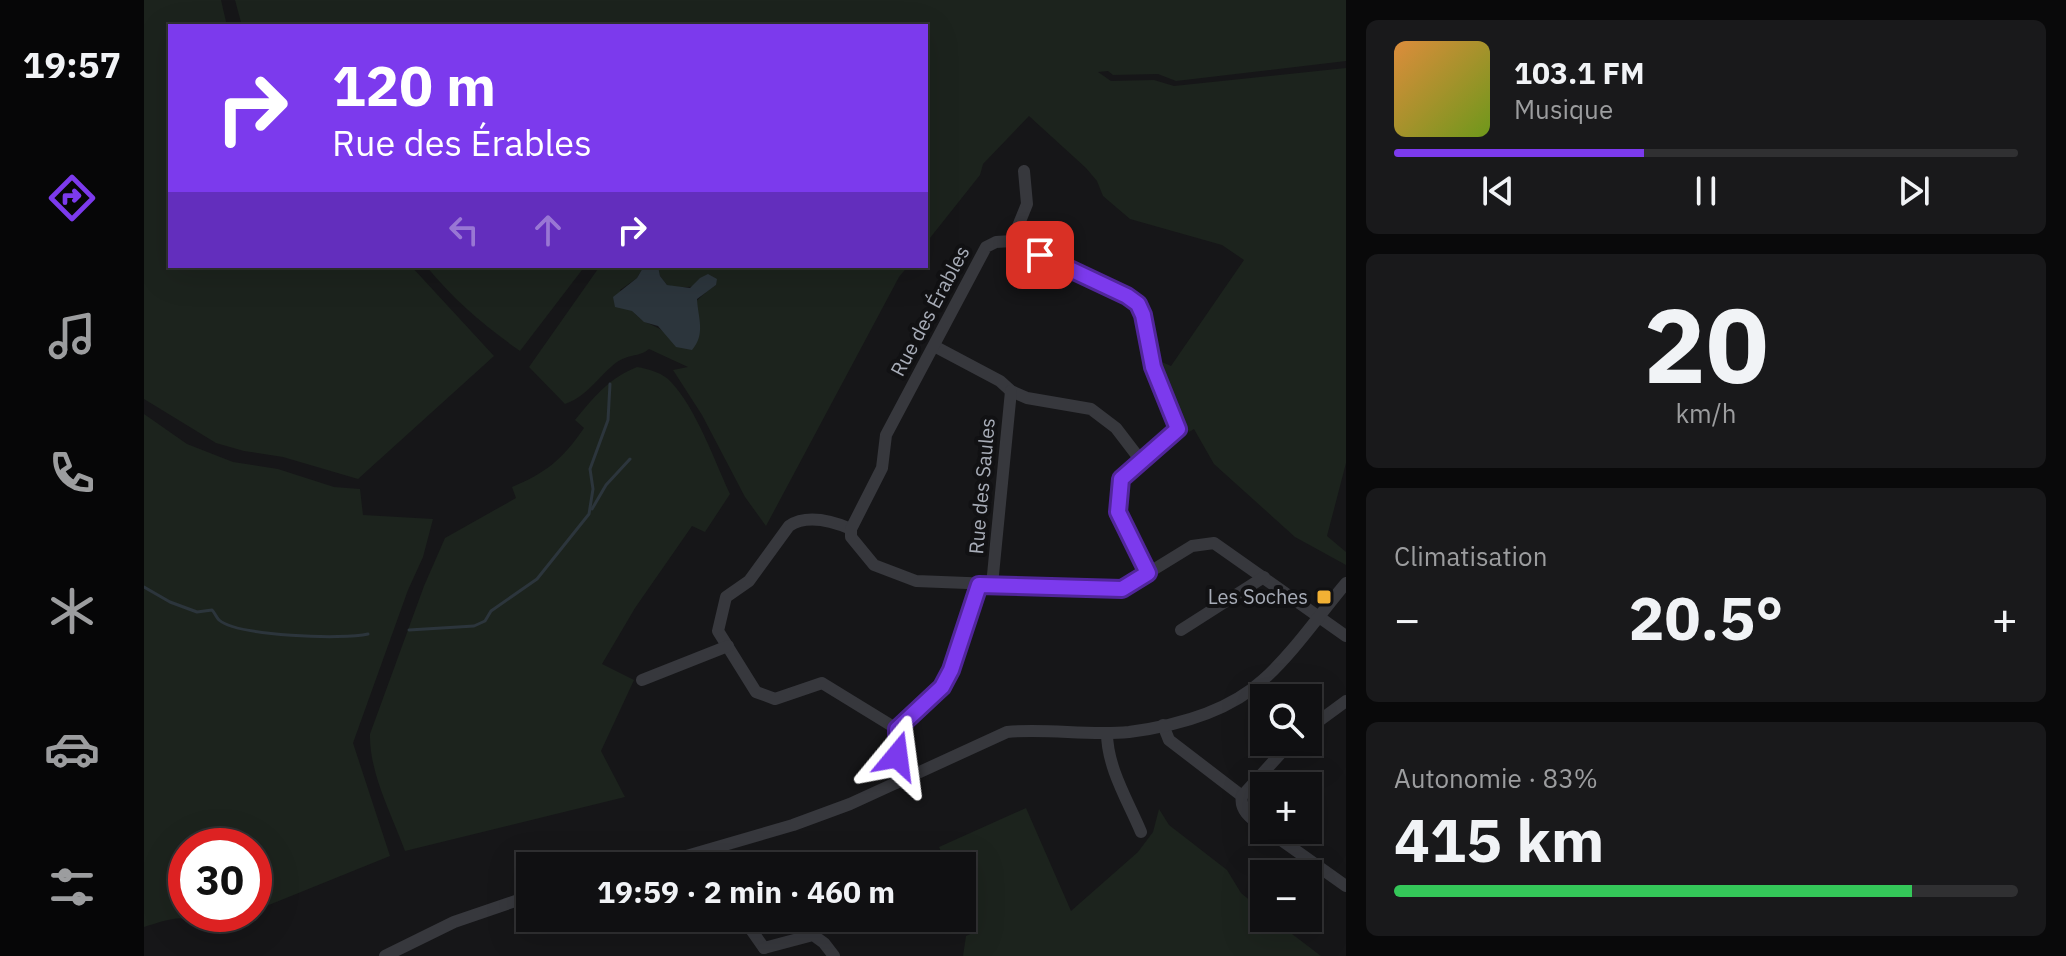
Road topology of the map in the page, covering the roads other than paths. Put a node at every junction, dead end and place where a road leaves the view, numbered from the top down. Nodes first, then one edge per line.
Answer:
1 (1024, 171) dead end
2 (1012, 241) junction
3 (934, 346) junction
4 (1011, 391) junction
5 (1142, 462) junction
6 (851, 529) junction
7 (1148, 573) junction
8 (1264, 577) junction
9 (1346, 583) edge
10 (986, 585) junction
11 (1318, 615) junction
12 (1181, 630) dead end
13 (1346, 636) edge
14 (728, 646) junction
15 (642, 680) dead end
16 (1346, 701) edge
17 (1322, 719) edge
18 (1163, 725) junction
19 (897, 729) junction
20 (1107, 733) junction
21 (1278, 756) edge
22 (896, 783) junction
23 (1242, 796) junction
24 (1250, 816) edge
25 (1141, 832) dead end
26 (1287, 844) edge
27 (702, 852) edge
28 (1346, 886) edge
29 (516, 901) edge
30 (751, 932) edge
31 (762, 952) edge
32 (385, 956) edge
33 (834, 956) edge

1 - 2 street
2 - 3 street, Rue des Érables
2 - 5 street
3 - 4 street
3 - 6 street, Rue des Érables
4 - 5 street
4 - 10 street, Rue des Saules
5 - 7 street
6 - 10 street
6 - 14 street
7 - 8 street
7 - 10 street
8 - 11 street
8 - 12 street
9 - 11 street
10 - 19 street, Rue des Saules
11 - 13 street
11 - 18 street
14 - 15 street
14 - 19 street
16 - 17 street
18 - 20 street
18 - 23 street
19 - 22 street
20 - 22 street
20 - 25 street
21 - 23 street
22 - 27 street
23 - 24 street
26 - 28 street
29 - 32 street
30 - 31 street
31 - 33 street

